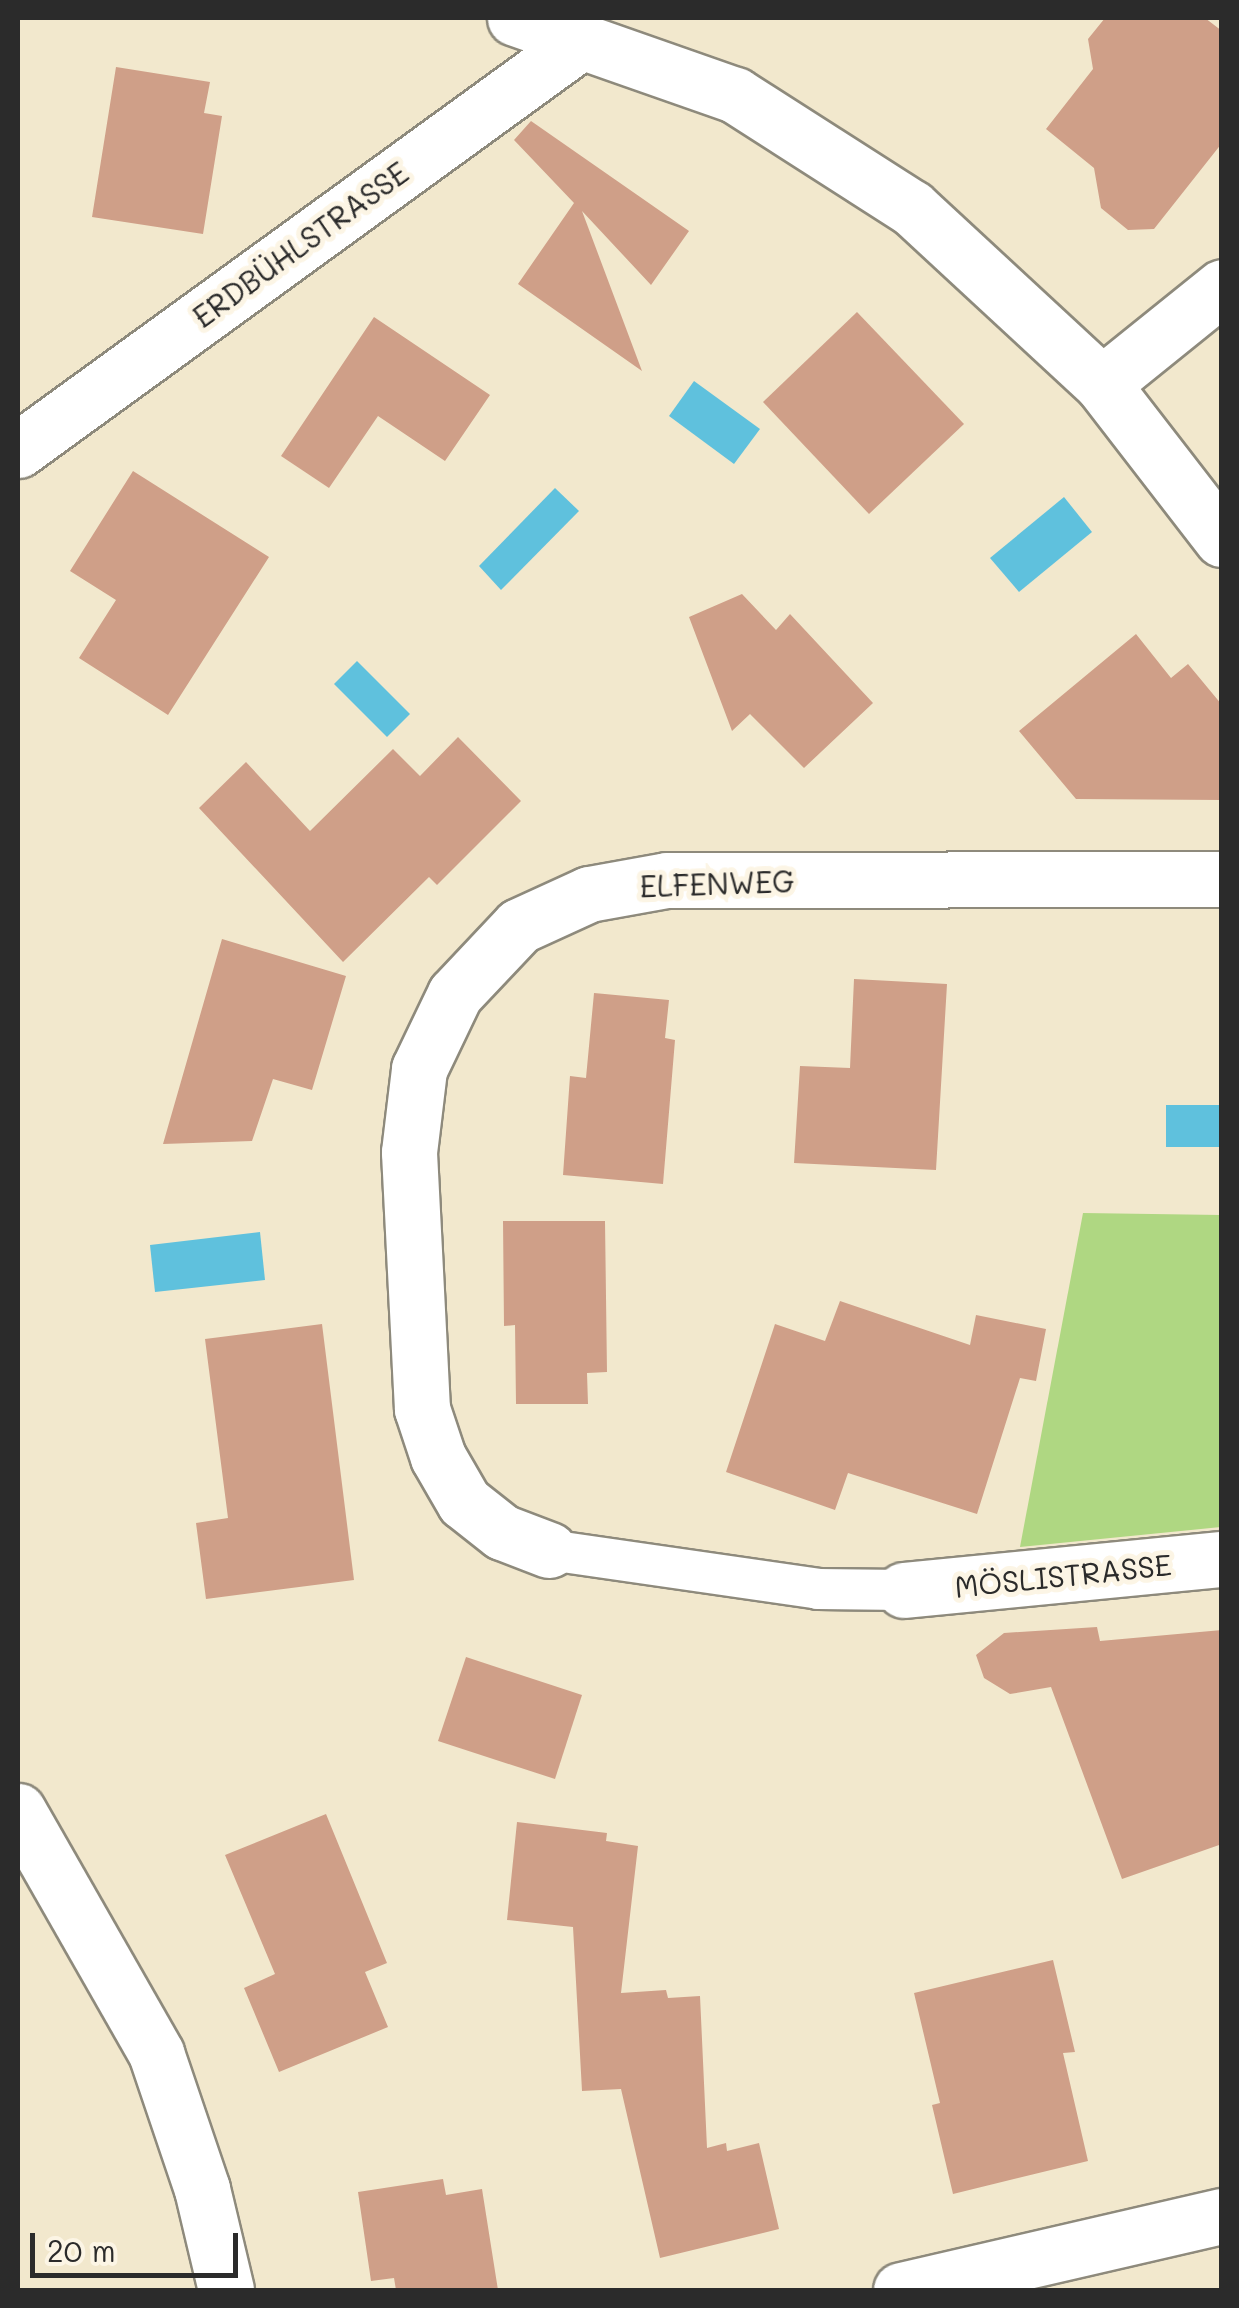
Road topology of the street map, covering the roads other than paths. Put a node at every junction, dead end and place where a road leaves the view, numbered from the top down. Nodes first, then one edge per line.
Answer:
1 (515, 18) edge
2 (584, 40) junction
3 (1222, 287) edge
4 (1102, 384) junction
5 (18, 450) edge
6 (1222, 539) edge
7 (1222, 879) edge
8 (550, 1550) joint
9 (1222, 1559) edge
10 (904, 1590) joint
11 (18, 1812) edge
12 (1222, 2216) edge
13 (226, 2290) edge
14 (900, 2290) edge

1 - 2 street
2 - 4 street
2 - 5 street, ERDBÜHLSTRASSE
3 - 4 street
4 - 6 street
7 - 8 street, ELFENWEG
8 - 10 lane
9 - 10 street, MÖSLISTRASSE
11 - 13 street
12 - 14 street

